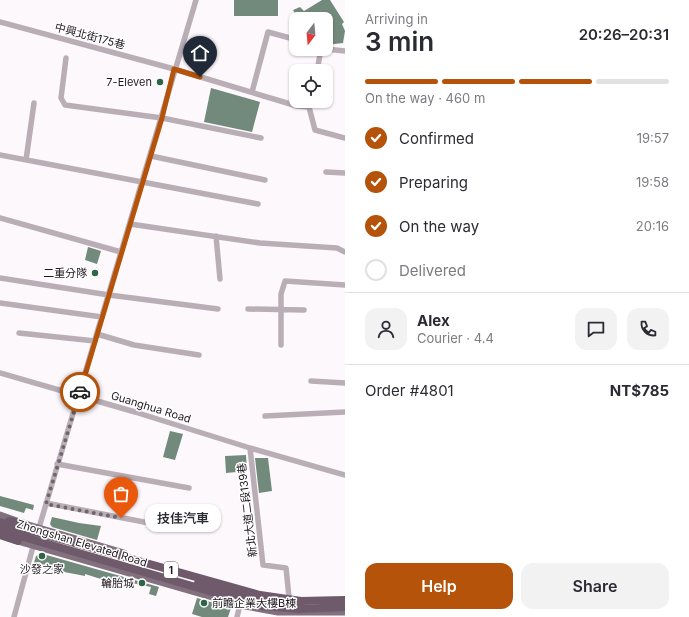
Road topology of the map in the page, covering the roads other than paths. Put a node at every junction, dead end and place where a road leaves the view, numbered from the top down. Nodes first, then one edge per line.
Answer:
1 (196, 0) edge
2 (0, 22) edge
3 (289, 38) edge
4 (333, 50) edge
5 (345, 52) edge
6 (66, 58) dead end
7 (174, 69) junction
8 (252, 92) junction
9 (34, 103) dead end
10 (289, 104) edge
11 (311, 108) edge
12 (162, 118) junction
13 (261, 138) dead end
14 (345, 138) edge
15 (0, 155) edge
16 (151, 156) junction
17 (26, 160) junction
18 (326, 172) dead end
19 (345, 173) edge
20 (265, 180) dead end
21 (143, 181) junction
22 (258, 204) dead end
23 (0, 218) edge
24 (130, 224) junction
25 (216, 236) junction
26 (121, 252) junction
27 (345, 252) edge
28 (0, 278) edge
29 (220, 279) dead end
30 (345, 285) edge
31 (108, 295) junction
32 (0, 302) edge
33 (218, 309) dead end
34 (248, 309) dead end
35 (304, 310) dead end
36 (280, 311) junction
37 (102, 317) junction
38 (19, 333) dead end
39 (97, 334) junction
40 (95, 341) junction
41 (281, 345) dead end
42 (199, 355) dead end
43 (0, 373) edge
44 (311, 381) dead end
45 (345, 383) edge
46 (78, 396) junction
47 (345, 412) edge
48 (265, 416) dead end
49 (250, 448) junction
50 (57, 464) junction
51 (345, 475) edge
52 (189, 488) dead end
53 (46, 504) junction
54 (0, 515) edge
55 (0, 518) edge
56 (0, 522) edge
57 (25, 524) junction
58 (39, 528) junction
59 (180, 529) dead end
60 (0, 530) edge
61 (0, 536) edge
62 (18, 541) joint
63 (33, 545) junction
64 (289, 597) junction
65 (345, 597) edge
66 (331, 598) junction
67 (345, 600) edge
68 (240, 606) junction
69 (345, 607) edge
70 (345, 612) edge
71 (14, 617) edge
72 (237, 617) edge

1 - 7 street
2 - 7 street, 中興北街175巷
3 - 8 street
4 - 5 street
6 - 12 street
7 - 8 street, 中興北街175巷
7 - 12 street
8 - 10 street, 中興北街175巷
9 - 17 street
11 - 14 street
12 - 13 street
12 - 16 street
15 - 17 street
16 - 20 street
16 - 21 street
17 - 21 street
18 - 19 street
21 - 22 street
21 - 24 street
23 - 26 street
24 - 25 street
24 - 26 street
25 - 27 street
25 - 29 street
26 - 31 street
28 - 31 street
30 - 36 street
31 - 33 street
31 - 37 street
32 - 37 street
34 - 36 street
35 - 36 street
36 - 41 street
37 - 39 street
38 - 40 street
39 - 40 street
39 - 42 street
40 - 46 street
43 - 46 street, Guanghua Road
44 - 45 street
46 - 49 street, Guanghua Road
46 - 50 street
47 - 48 street
49 - 51 street, Guanghua Road
49 - 64 street, 新北大道二段139巷
50 - 52 street
50 - 53 street
53 - 58 street
53 - 59 street
54 - 57 main road, 1
55 - 57 highway
56 - 66 highway, bridge
56 - 67 highway, Zhongshan Elevated Road / 1, bridge
57 - 58 main road, 1
58 - 63 street
58 - 64 main road, 1
60 - 69 highway, Zhongshan Elevated Road / 1, bridge
61 - 62 highway
62 - 63 main road, 1
63 - 68 main road, 1
63 - 71 street
64 - 66 main road, 1
65 - 66 main road, 1
68 - 70 main road, 1
68 - 72 street

